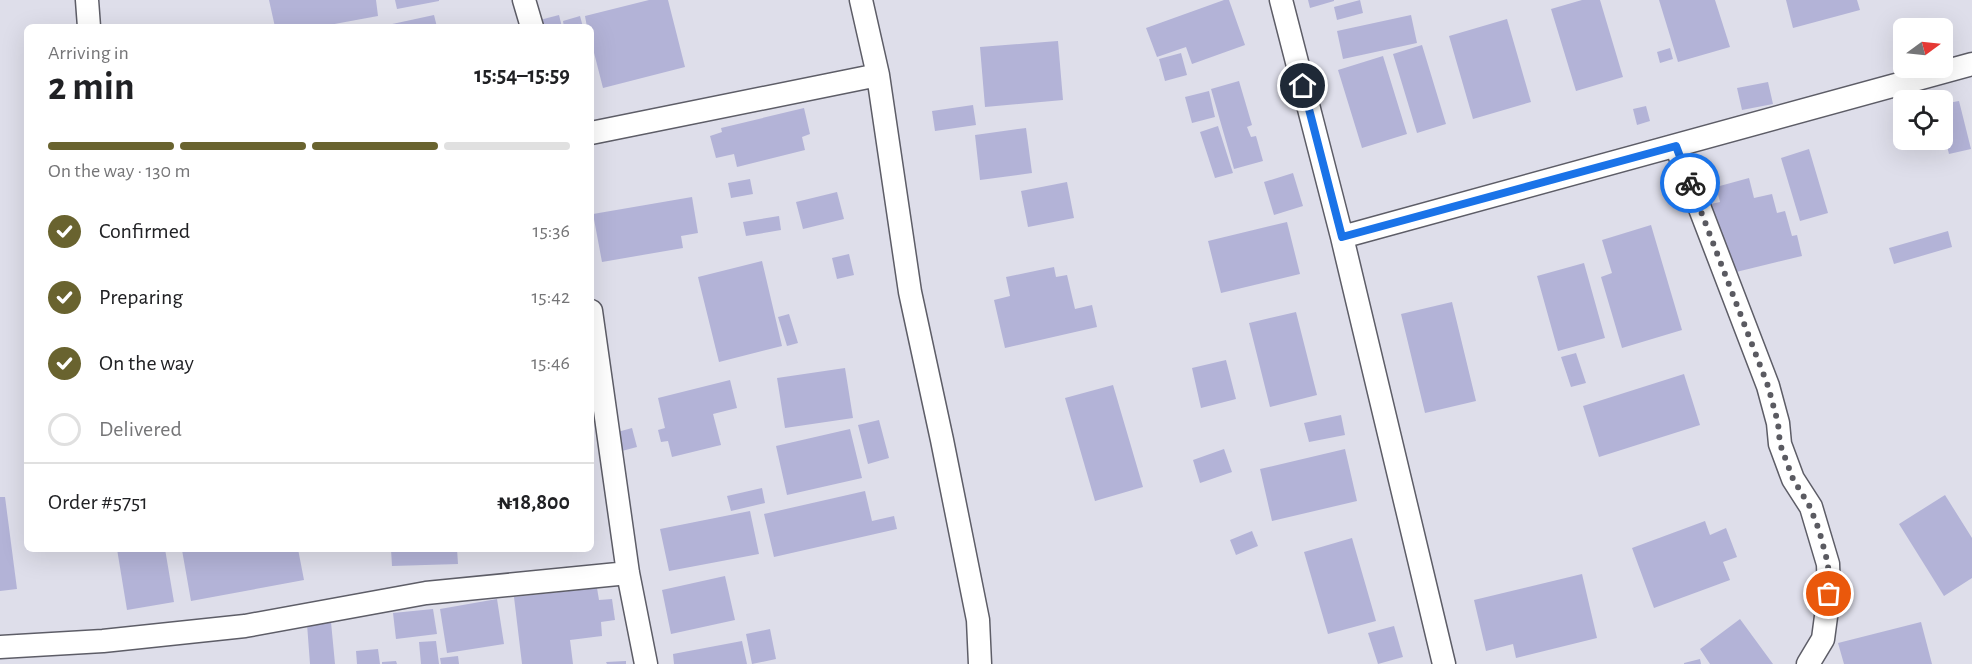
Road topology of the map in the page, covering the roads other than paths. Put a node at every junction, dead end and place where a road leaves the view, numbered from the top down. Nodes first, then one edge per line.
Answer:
1 (87, 0) edge
2 (524, 0) edge
3 (861, 0) edge
4 (1281, 0) edge
5 (89, 24) edge
6 (531, 24) edge
7 (1972, 64) edge
8 (878, 75) junction
9 (594, 132) edge
10 (1676, 146) junction
11 (1342, 237) junction
12 (594, 332) edge
13 (628, 573) junction
14 (0, 647) edge
15 (645, 664) edge
16 (980, 664) edge
17 (1444, 664) edge
18 (1808, 664) edge

1 - 5 street
2 - 6 street
3 - 8 street
4 - 11 street
7 - 10 street
8 - 9 street
8 - 16 street
10 - 11 street
10 - 18 street
11 - 17 street
12 - 13 street
13 - 14 street
13 - 15 street

